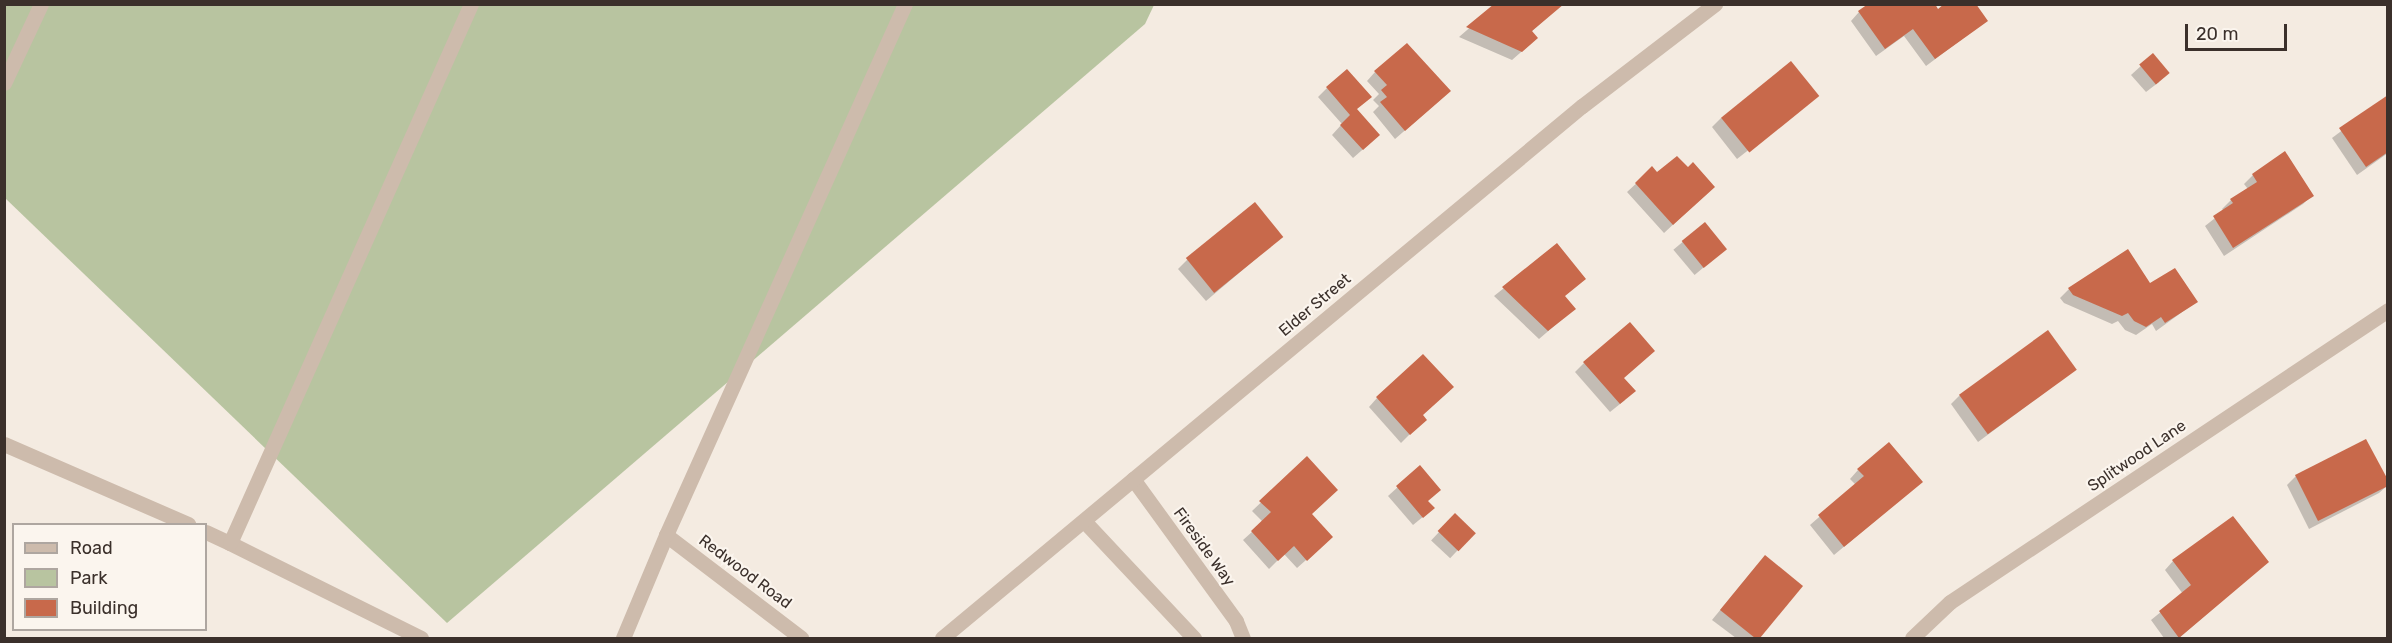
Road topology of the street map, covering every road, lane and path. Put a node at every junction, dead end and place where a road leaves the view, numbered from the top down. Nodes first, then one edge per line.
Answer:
1 (41, 4) edge
2 (471, 4) edge
3 (905, 4) edge
4 (1715, 4) edge
5 (4, 83) edge
6 (2388, 310) edge
7 (4, 444) edge
8 (1133, 479) junction
9 (1084, 521) junction
10 (183, 523) edge
11 (207, 532) edge
12 (666, 535) junction
13 (230, 543) junction
14 (421, 639) edge
15 (623, 639) edge
16 (801, 639) edge
17 (942, 639) edge
18 (1194, 639) edge
19 (1244, 639) edge
20 (1912, 639) edge

1 - 5 street
2 - 13 street
3 - 12 street
4 - 8 street, Elder Street
6 - 20 street, Splitwood Lane
7 - 10 street
8 - 9 street, Elder Street
8 - 19 street, Fireside Way
9 - 17 street, Elder Street
9 - 18 street
11 - 13 street
12 - 15 street
12 - 16 street, Redwood Road
13 - 14 street

